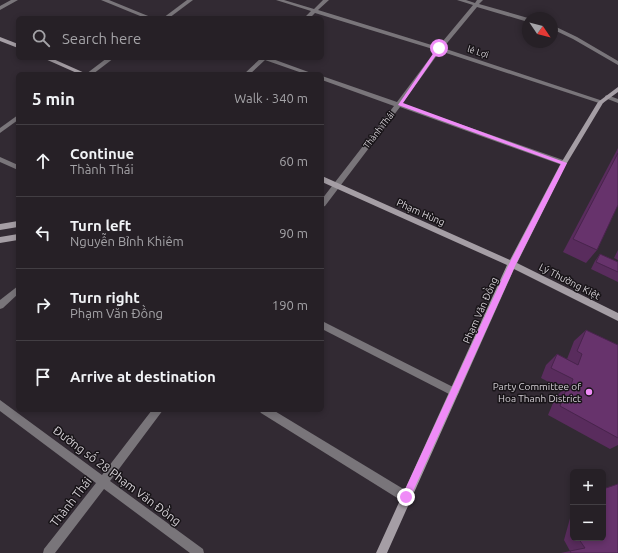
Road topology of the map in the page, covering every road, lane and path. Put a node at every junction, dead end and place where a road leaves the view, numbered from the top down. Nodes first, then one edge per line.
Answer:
1 (15, 0) edge
2 (104, 0) edge
3 (190, 0) edge
4 (279, 0) edge
5 (326, 0) edge
6 (460, 0) edge
7 (478, 2) edge
8 (0, 8) edge
9 (314, 11) junction
10 (145, 16) edge
11 (169, 16) edge
12 (309, 16) edge
13 (522, 18) edge
14 (558, 30) edge
15 (0, 39) edge
16 (16, 45) edge
17 (439, 48) junction
18 (50, 60) edge
19 (108, 60) edge
20 (262, 60) edge
21 (270, 60) edge
22 (618, 63) edge
23 (77, 72) edge
24 (92, 72) edge
25 (250, 72) edge
26 (305, 72) edge
27 (324, 79) edge
28 (618, 89) edge
29 (604, 99) junction
30 (618, 101) edge
31 (400, 104) junction
32 (16, 119) edge
33 (0, 131) edge
34 (0, 159) edge
35 (564, 163) junction
36 (16, 167) edge
37 (324, 180) edge
38 (336, 185) junction
39 (324, 201) edge
40 (16, 224) edge
41 (0, 227) edge
42 (16, 236) edge
43 (0, 240) edge
44 (512, 264) junction
45 (16, 291) edge
46 (0, 305) edge
47 (618, 317) edge
48 (324, 326) edge
49 (454, 392) junction
50 (0, 405) edge
51 (156, 412) edge
52 (267, 412) edge
53 (103, 482) junction
54 (406, 497) junction
55 (48, 553) edge
56 (199, 553) edge
57 (381, 553) edge

1 - 8 street
2 - 10 street
3 - 11 street
4 - 9 street, lê Lợi
5 - 9 street
6 - 7 street
7 - 13 street
7 - 17 street, Thành Thái
9 - 12 street
9 - 17 street, lê Lợi
14 - 22 street
15 - 16 main road
17 - 29 street, lê Lợi
17 - 31 street, Thành Thái
18 - 23 main road
19 - 24 street
20 - 25 street
21 - 26 street
27 - 31 street
28 - 29 main road, Phạm Văn Đồng
29 - 30 street, lê Lợi
29 - 35 main road, Phạm Văn Đồng
31 - 35 street
31 - 38 street, Thành Thái
32 - 33 street
34 - 36 street
35 - 44 main road, Phạm Văn Đồng
37 - 38 main road, Phạm Hùng
38 - 39 street, Thành Thái
38 - 44 main road, Phạm Hùng
40 - 41 main road
42 - 43 main road
44 - 47 main road, Lý Thường Kiệt
44 - 49 main road, Phạm Văn Đồng
45 - 46 street
48 - 49 street
49 - 54 main road, Phạm Văn Đồng
50 - 53 street, Đường số 28 Phạm Văn Đồng
51 - 53 street, Thành Thái
52 - 54 street
53 - 55 street, Thành Thái
53 - 56 street, Đường số 28 Phạm Văn Đồng
54 - 57 main road, Phạm Văn Đồng

